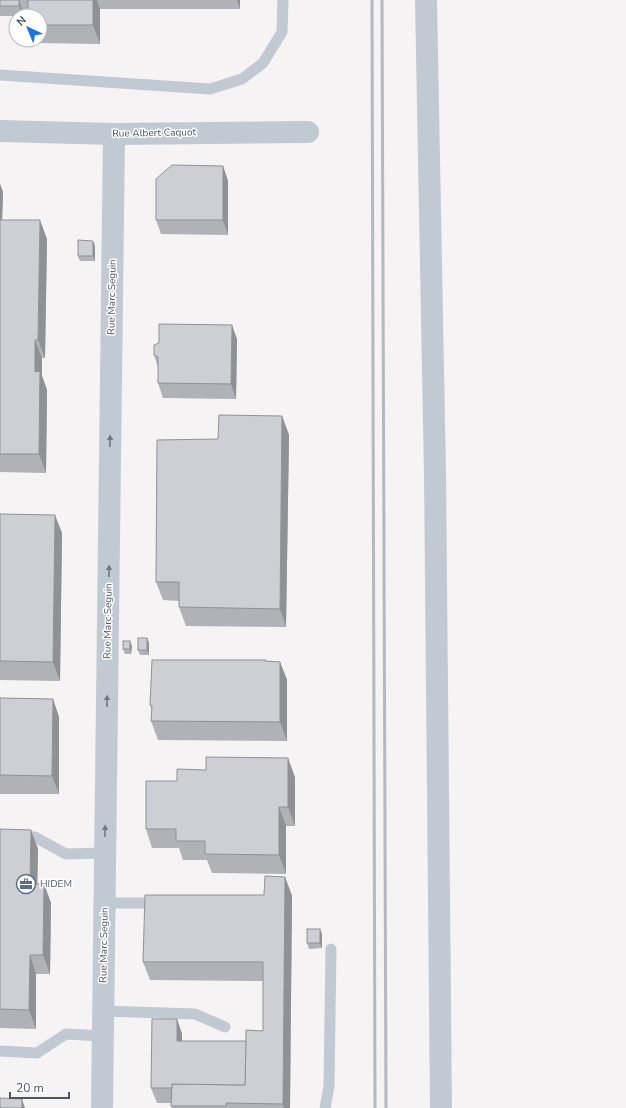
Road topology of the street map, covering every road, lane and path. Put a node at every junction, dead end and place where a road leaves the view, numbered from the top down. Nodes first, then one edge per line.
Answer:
1 (283, 0) edge
2 (426, 0) edge
3 (0, 75) edge
4 (0, 131) edge
5 (308, 132) dead end
6 (114, 134) junction
7 (0, 835) edge
8 (105, 853) junction
9 (105, 903) junction
10 (168, 903) edge
11 (331, 949) dead end
12 (103, 1011) junction
13 (225, 1027) dead end
14 (103, 1036) junction
15 (0, 1051) edge
16 (102, 1108) edge
17 (325, 1108) edge
18 (441, 1108) edge

1 - 3 lane
2 - 18 street
4 - 6 street, Rue Albert Caquot
5 - 6 street, Rue Albert Caquot
8 -> 6 street, Rue Marc Seguin
7 - 8 lane
8 - 9 street, Rue Marc Seguin
9 - 10 lane
9 - 12 street, Rue Marc Seguin
11 - 17 lane
12 - 13 lane
12 - 14 street, Rue Marc Seguin
14 - 15 lane
14 - 16 street, Rue Marc Seguin

